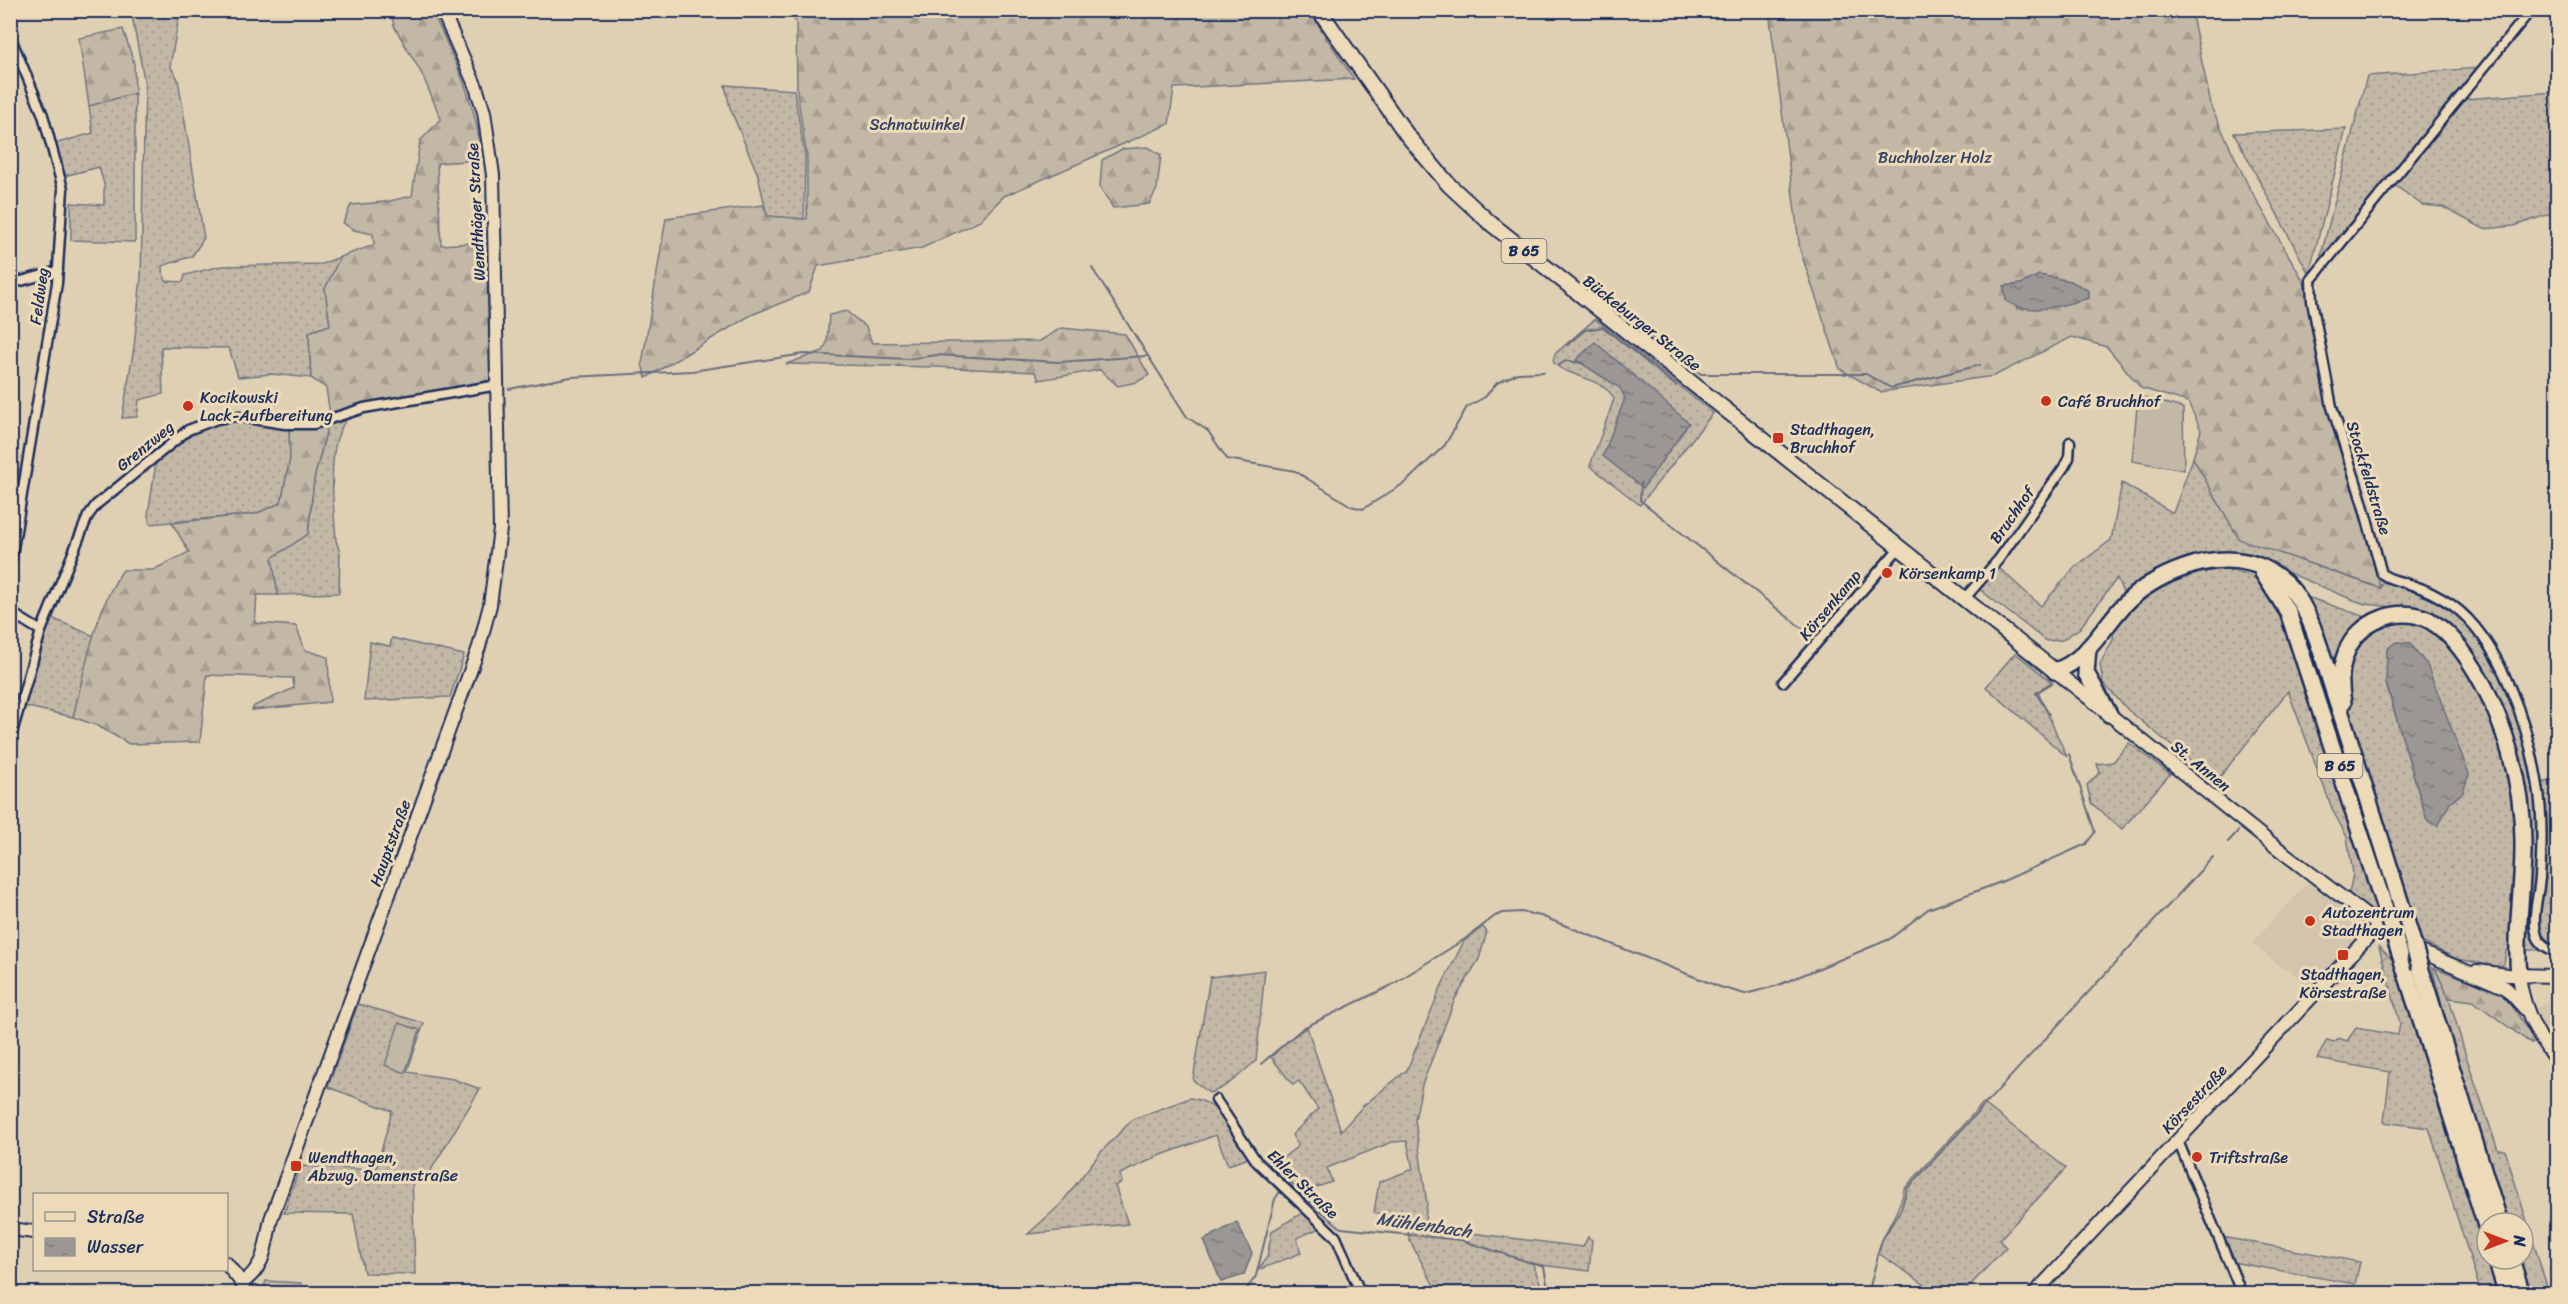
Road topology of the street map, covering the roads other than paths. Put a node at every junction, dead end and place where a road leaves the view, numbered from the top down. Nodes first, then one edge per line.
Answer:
1 (442, 10) edge
2 (1319, 10) edge
3 (2531, 10) edge
4 (10, 36) edge
5 (58, 271) junction
6 (10, 285) edge
7 (498, 385) junction
8 (2071, 447) dead end
9 (1900, 547) junction
10 (2257, 566) junction
11 (10, 567) edge
12 (1936, 575) joint
13 (1965, 598) junction
14 (10, 612) edge
15 (41, 631) junction
16 (2088, 648) junction
17 (2055, 671) junction
18 (1783, 682) dead end
19 (2109, 714) junction
20 (10, 740) edge
21 (2354, 752) junction
22 (2384, 924) junction
23 (2558, 952) edge
24 (2455, 967) junction
25 (2519, 976) junction
26 (2558, 976) edge
27 (2527, 1011) junction
28 (2558, 1063) edge
29 (1216, 1100) dead end
30 (2178, 1141) junction
31 (2481, 1211) edge
32 (2496, 1211) edge
33 (10, 1229) edge
34 (33, 1232) edge
35 (228, 1266) edge
36 (2500, 1271) edge
37 (2515, 1271) edge
38 (244, 1288) edge
39 (1362, 1293) edge
40 (2034, 1293) edge
41 (2242, 1293) edge
42 (2507, 1293) edge
43 (2522, 1293) edge

1 - 7 street, Wendthäger Straße
2 - 9 main road, Bückeburger Straße / B 65
3 - 23 street, Stockfeldstraße
4 - 5 street, Feldweg
5 - 6 street
5 - 11 street, Feldweg
7 - 15 street, Grenzweg
7 - 38 street, Hauptstraße
8 - 13 street, Bruchhof
9 - 12 main road, Bückeburger Straße / B 65
9 - 18 street, Körsenkamp
10 - 16 highway, B 65
10 - 21 highway, B 65
10 - 22 highway, B 65
12 - 13 main road, St. Annen / B 65
13 - 17 main road, St. Annen / B 65
14 - 15 street
15 - 20 street, Grenzweg
16 - 17 highway, B 65
16 - 19 highway
17 - 19 street, St. Annen
19 - 22 street, St. Annen
21 - 25 highway
21 - 32 highway, B 65, bridge
22 - 24 street, St. Annen
22 - 30 street, Körsestraße
22 - 31 highway, B 65, bridge
24 - 25 street, St. Annen
24 - 27 street, St. Annen
25 - 26 street
25 - 27 street, St. Annen
27 - 28 street, St. Annen
29 - 39 street, Ehler Straße
30 - 40 street, Körsestraße
30 - 41 street
33 - 34 street
35 - 38 street
36 - 42 highway
37 - 43 highway

